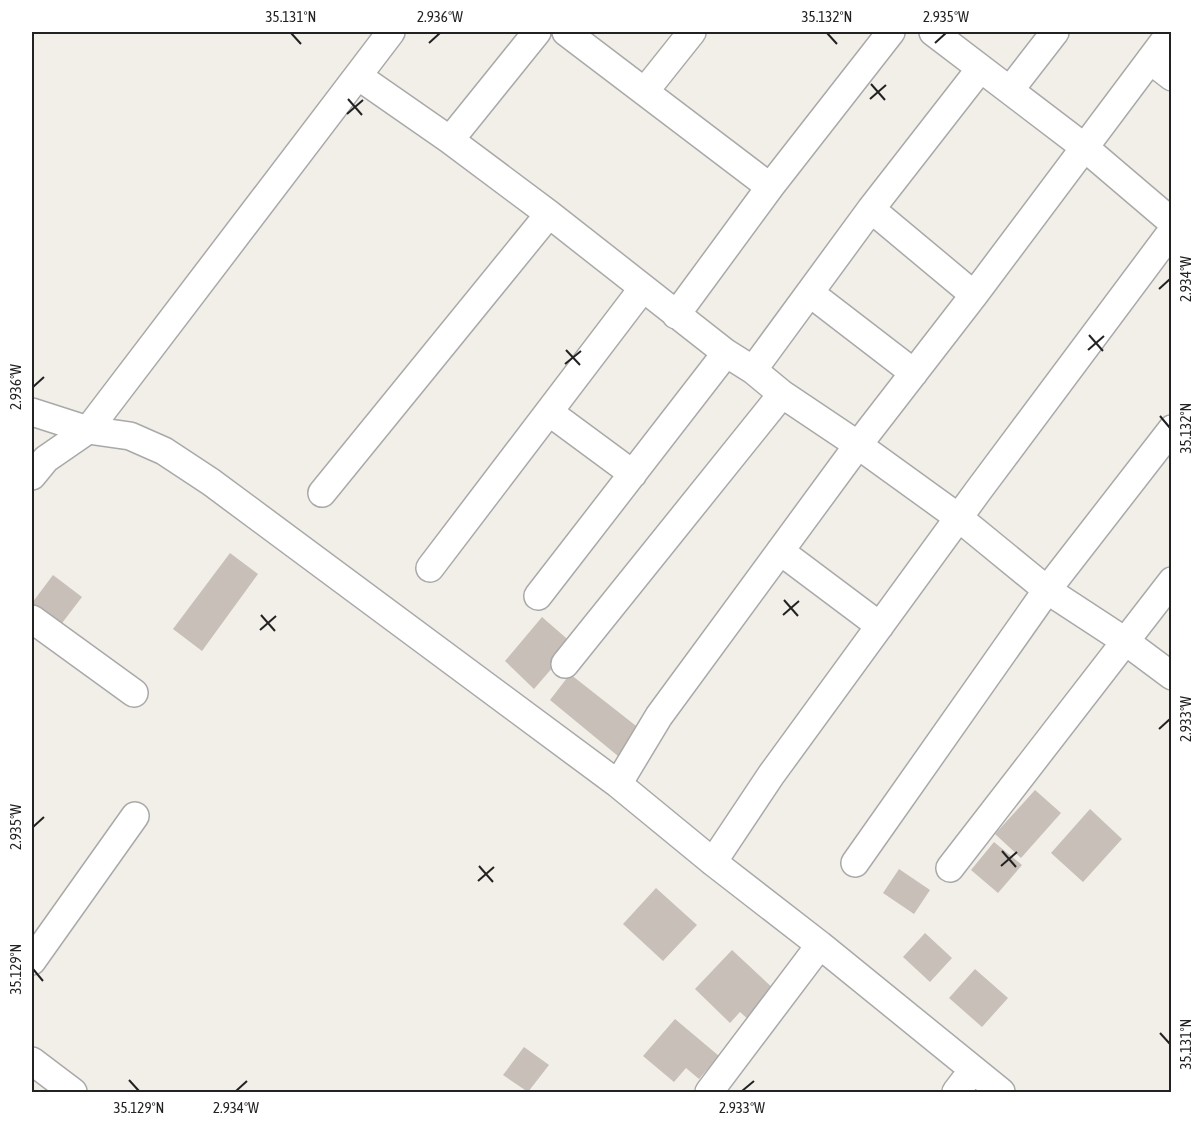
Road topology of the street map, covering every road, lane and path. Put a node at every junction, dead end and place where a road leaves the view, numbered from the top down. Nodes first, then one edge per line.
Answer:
1 (391, 32) edge
2 (537, 32) edge
3 (566, 32) edge
4 (692, 32) edge
5 (891, 32) edge
6 (933, 32) edge
7 (1055, 32) edge
8 (1171, 32) edge
9 (1150, 60) junction
10 (980, 69) junction
11 (358, 76) junction
12 (1172, 77) edge
13 (1011, 90) junction
14 (645, 91) junction
15 (450, 140) junction
16 (1084, 147) junction
17 (770, 187) junction
18 (871, 209) junction
19 (549, 214) junction
20 (1172, 222) edge
21 (1172, 231) edge
22 (643, 288) junction
23 (810, 293) junction
24 (974, 295) junction
25 (676, 315) junction
26 (726, 353) junction
27 (753, 370) junction
28 (914, 373) junction
29 (782, 394) junction
30 (32, 412) edge
31 (549, 412) junction
32 (1172, 429) edge
33 (88, 430) junction
34 (858, 445) junction
35 (633, 474) junction
36 (32, 476) edge
37 (322, 493) dead end
38 (959, 518) junction
39 (780, 551) junction
40 (430, 568) dead end
41 (1172, 581) edge
42 (1047, 590) junction
43 (538, 596) dead end
44 (32, 619) edge
45 (880, 626) junction
46 (1125, 641) junction
47 (566, 664) dead end
48 (1172, 676) edge
49 (134, 693) dead end
50 (618, 784) junction
51 (135, 816) dead end
52 (713, 862) junction
53 (855, 863) dead end
54 (950, 868) dead end
55 (820, 945) junction
56 (32, 962) edge
57 (32, 1061) edge
58 (972, 1071) junction
59 (73, 1092) edge
60 (709, 1092) edge
61 (956, 1092) edge
62 (1000, 1092) edge

1 - 11 street
2 - 15 street
3 - 14 street
4 - 14 street
5 - 17 street
6 - 10 street
7 - 13 street
8 - 9 street
9 - 12 street
9 - 16 street
10 - 13 street
10 - 18 street
11 - 15 street
11 - 33 street
13 - 16 street
14 - 17 street
15 - 19 street
16 - 20 street
16 - 24 street
17 - 25 street
18 - 23 street
18 - 24 street
19 - 22 street
19 - 37 street
21 - 38 street
22 - 25 street
22 - 31 street
23 - 27 street
23 - 28 street
24 - 28 street
25 - 26 street
26 - 27 street
26 - 35 street
27 - 29 street
28 - 34 street
29 - 34 street
29 - 47 street
30 - 33 street
31 - 35 street
31 - 40 street
32 - 42 street
33 - 36 street
33 - 50 street
34 - 38 street
34 - 39 street
35 - 43 street
38 - 42 street
38 - 45 street
39 - 45 street
39 - 50 street
41 - 46 street
42 - 46 street
42 - 53 street
44 - 49 street
45 - 52 street
46 - 48 street
46 - 54 street
50 - 52 street
51 - 56 street
52 - 55 street
55 - 58 street
55 - 60 street
57 - 59 street
58 - 61 street
58 - 62 street

